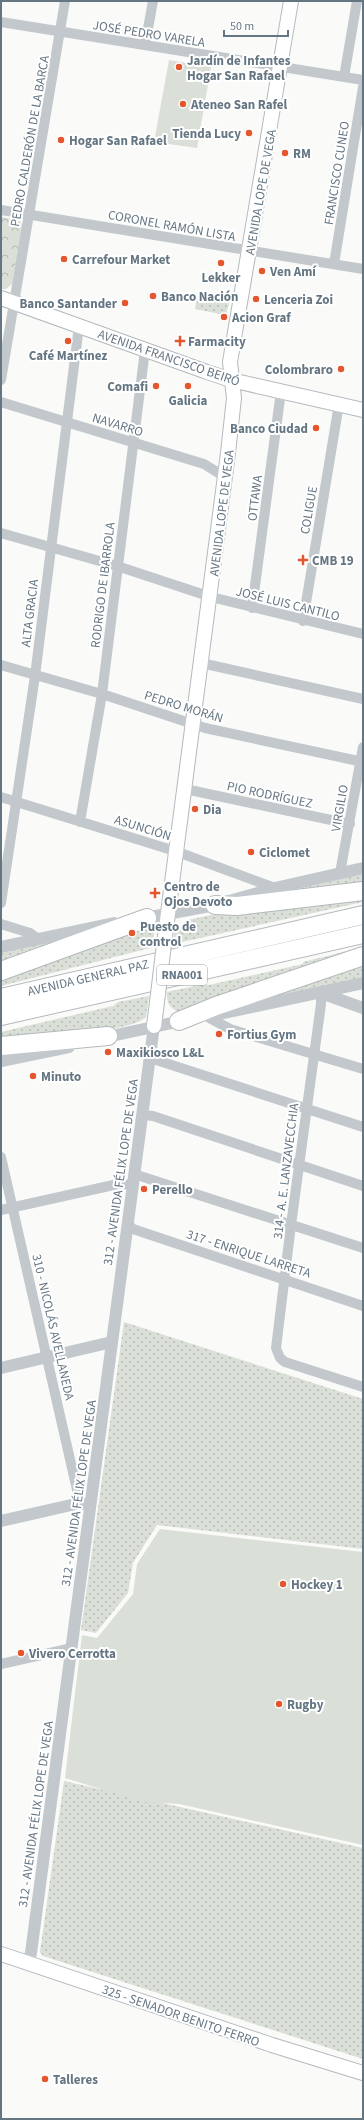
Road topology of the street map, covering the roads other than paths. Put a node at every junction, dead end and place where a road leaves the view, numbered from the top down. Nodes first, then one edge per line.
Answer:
1 (65, 1) edge
2 (153, 1) edge
3 (291, 1) edge
4 (357, 1) edge
5 (1, 22) edge
6 (60, 32) junction
7 (145, 45) junction
8 (281, 68) junction
9 (344, 77) junction
10 (363, 80) edge
11 (363, 87) edge
12 (1, 210) edge
13 (30, 214) junction
14 (249, 251) junction
15 (334, 264) junction
16 (363, 269) edge
17 (7, 300) edge
18 (79, 326) junction
19 (145, 350) junction
20 (1, 380) edge
21 (231, 380) junction
22 (281, 391) junction
23 (1, 402) edge
24 (339, 404) junction
25 (363, 410) edge
26 (68, 422) junction
27 (132, 442) junction
28 (225, 477) junction
29 (1, 533) edge
30 (50, 546) junction
31 (117, 566) junction
32 (211, 597) junction
33 (252, 608) junction
34 (303, 620) junction
35 (363, 634) edge
36 (201, 663) junction
37 (1, 665) edge
38 (35, 676) junction
39 (102, 694) junction
40 (363, 699) edge
41 (192, 724) junction
42 (363, 747) edge
43 (362, 762) edge
44 (184, 789) junction
45 (1, 797) edge
46 (15, 801) junction
47 (80, 822) junction
48 (350, 824) junction
49 (175, 851) junction
50 (363, 868) edge
51 (340, 873) junction
52 (275, 888) junction
53 (363, 891) edge
54 (1, 903) edge
55 (215, 905) junction
56 (168, 915) junction
57 (363, 915) edge
58 (148, 918) junction
59 (1, 924) edge
60 (363, 934) edge
61 (38, 939) junction
62 (1, 947) edge
63 (363, 956) edge
64 (1, 971) edge
65 (363, 983) edge
66 (321, 993) junction
67 (1, 998) edge
68 (363, 1008) edge
69 (1, 1016) edge
70 (206, 1016) junction
71 (179, 1021) junction
72 (154, 1026) junction
73 (108, 1036) junction
74 (1, 1046) edge
75 (313, 1053) junction
76 (150, 1058) junction
77 (1, 1061) edge
78 (363, 1069) edge
79 (306, 1108) junction
80 (142, 1115) junction
81 (363, 1127) edge
82 (1, 1157) edge
83 (299, 1165) junction
84 (133, 1180) junction
85 (363, 1186) edge
86 (12, 1208) junction
87 (1, 1210) edge
88 (128, 1224) junction
89 (291, 1224) junction
90 (363, 1248) edge
91 (285, 1278) junction
92 (363, 1306) edge
93 (112, 1342) junction
94 (48, 1357) junction
95 (1, 1368) edge
96 (363, 1387) edge
97 (85, 1504) junction
98 (1, 1521) edge
99 (72, 1648) junction
100 (1, 1664) edge
101 (1, 1954) edge
102 (28, 1963) junction
103 (363, 2073) edge

1 - 6 street, PEDRO CALDERÓN DE LA BARCA
2 - 7 street
3 - 8 main road, AVENIDA LOPE DE VEGA
4 - 9 street
5 - 6 street, JOSÉ PEDRO VARELA
6 - 7 street, JOSÉ PEDRO VARELA
6 - 13 street, PEDRO CALDERÓN DE LA BARCA
7 - 8 street, JOSÉ PEDRO VARELA
8 - 9 street, JOSÉ PEDRO VARELA
8 - 14 main road, AVENIDA LOPE DE VEGA
9 - 10 street, JOSÉ PEDRO VARELA
11 - 15 street, FRANCISCO CUNEO
12 - 13 street, CORONEL RAMÓN LISTA
13 - 14 street, CORONEL RAMÓN LISTA
13 - 17 street, PEDRO CALDERÓN DE LA BARCA
14 - 15 street, CORONEL RAMÓN LISTA
14 - 21 main road, AVENIDA LOPE DE VEGA
15 - 16 street, CORONEL RAMÓN LISTA
17 - 18 main road, AVENIDA FRANCISCO BEIRÓ
17 - 20 street, PEDRO CALDERÓN DE LA BARCA
18 - 19 main road, AVENIDA FRANCISCO BEIRÓ
18 - 26 street, ALTA GRACIA
19 - 21 main road, AVENIDA FRANCISCO BEIRÓ
19 - 27 street, RODRIGO DE IBARROLA
21 - 22 main road, AVENIDA FRANCISCO BEIRÓ
21 - 28 main road, AVENIDA LOPE DE VEGA
22 - 24 main road, AVENIDA FRANCISCO BEIRÓ
22 - 33 street, OTTAWA
23 - 26 street, NAVARRO
24 - 25 main road, AVENIDA FRANCISCO BEIRÓ
24 - 34 street, COLIGUE
26 - 27 street, NAVARRO
26 - 30 street, ALTA GRACIA
27 - 28 street, NAVARRO
27 - 31 street, RODRIGO DE IBARROLA
28 - 32 main road, AVENIDA LOPE DE VEGA
29 - 30 street, JOSÉ LUIS CANTILO
30 - 31 street, JOSÉ LUIS CANTILO
30 - 38 street, ALTA GRACIA
31 - 32 street, JOSÉ LUIS CANTILO
31 - 39 street, RODRIGO DE IBARROLA
32 - 33 street, JOSÉ LUIS CANTILO
32 - 36 main road, AVENIDA LOPE DE VEGA
33 - 34 street, JOSÉ LUIS CANTILO
34 - 35 street, JOSÉ LUIS CANTILO
36 - 40 street
36 - 41 main road, AVENIDA LOPE DE VEGA
37 - 38 street, PEDRO MORÁN
38 - 39 street, PEDRO MORÁN
38 - 46 street, ALTA GRACIA
39 - 41 street, PEDRO MORÁN
39 - 47 street, RODRIGO DE IBARROLA
41 - 43 street, PEDRO MORÁN
41 - 44 main road, AVENIDA LOPE DE VEGA
42 - 43 street, VIRGILIO
43 - 48 street, VIRGILIO
44 - 48 street, PIO RODRÍGUEZ
44 - 49 main road, AVENIDA LOPE DE VEGA
45 - 46 street, ASUNCIÓN
46 - 47 street, ASUNCIÓN
46 - 54 street, ALTA GRACIA
47 - 49 street, ASUNCIÓN
48 - 51 street, VIRGILIO
49 - 52 street, ASUNCIÓN
49 - 56 main road, AVENIDA LOPE DE VEGA
50 - 51 street
51 - 52 street
52 - 55 street
53 - 55 highway
55 - 56 street
56 - 58 street
56 - 72 main road, AVENIDA LOPE DE VEGA, bridge
57 - 67 highway, AVENIDA GENERAL PAZ / RNA001
58 - 61 street
58 - 64 highway
59 - 61 street
60 - 69 highway, AVENIDA GENERAL PAZ / RNA001
61 - 62 street
63 - 71 highway
65 - 66 street
66 - 68 street
66 - 70 street
66 - 75 street, 314 - A. E. LANZAVECCHIA
70 - 71 street
70 - 75 street
71 - 72 street
72 - 73 street
72 - 76 street, 312 - AVENIDA FÉLIX LOPE DE VEGA
73 - 74 highway
73 - 77 street
75 - 78 street
75 - 79 street, 314 - A. E. LANZAVECCHIA
76 - 79 street
76 - 80 street, 312 - AVENIDA FÉLIX LOPE DE VEGA
79 - 81 street
79 - 83 street, 314 - A. E. LANZAVECCHIA
80 - 83 street
80 - 84 street, 312 - AVENIDA FÉLIX LOPE DE VEGA
82 - 86 street, 310 - NICOLÁS AVELLANEDA
83 - 85 street
83 - 89 street, 314 - A. E. LANZAVECCHIA
84 - 86 street
84 - 88 street, 312 - AVENIDA FÉLIX LOPE DE VEGA
84 - 89 street
86 - 87 street
86 - 94 street, 310 - NICOLÁS AVELLANEDA
88 - 91 street, 317 - ENRIQUE LARRETA
88 - 93 street, 312 - AVENIDA FÉLIX LOPE DE VEGA
89 - 90 street
89 - 91 street, 314 - A. E. LANZAVECCHIA
91 - 92 street, 317 - ENRIQUE LARRETA
91 - 96 street, 314 - A. E. LANZAVECCHIA
93 - 94 street
93 - 97 street, 312 - AVENIDA FÉLIX LOPE DE VEGA
94 - 95 street
94 - 97 street, 310 - NICOLÁS AVELLANEDA
97 - 98 street
97 - 99 street, 312 - AVENIDA FÉLIX LOPE DE VEGA
99 - 100 street
99 - 102 street, 312 - AVENIDA FÉLIX LOPE DE VEGA
101 - 102 main road, 325 - SENADOR BENITO FERRO
102 - 103 main road, 325 - SENADOR BENITO FERRO

